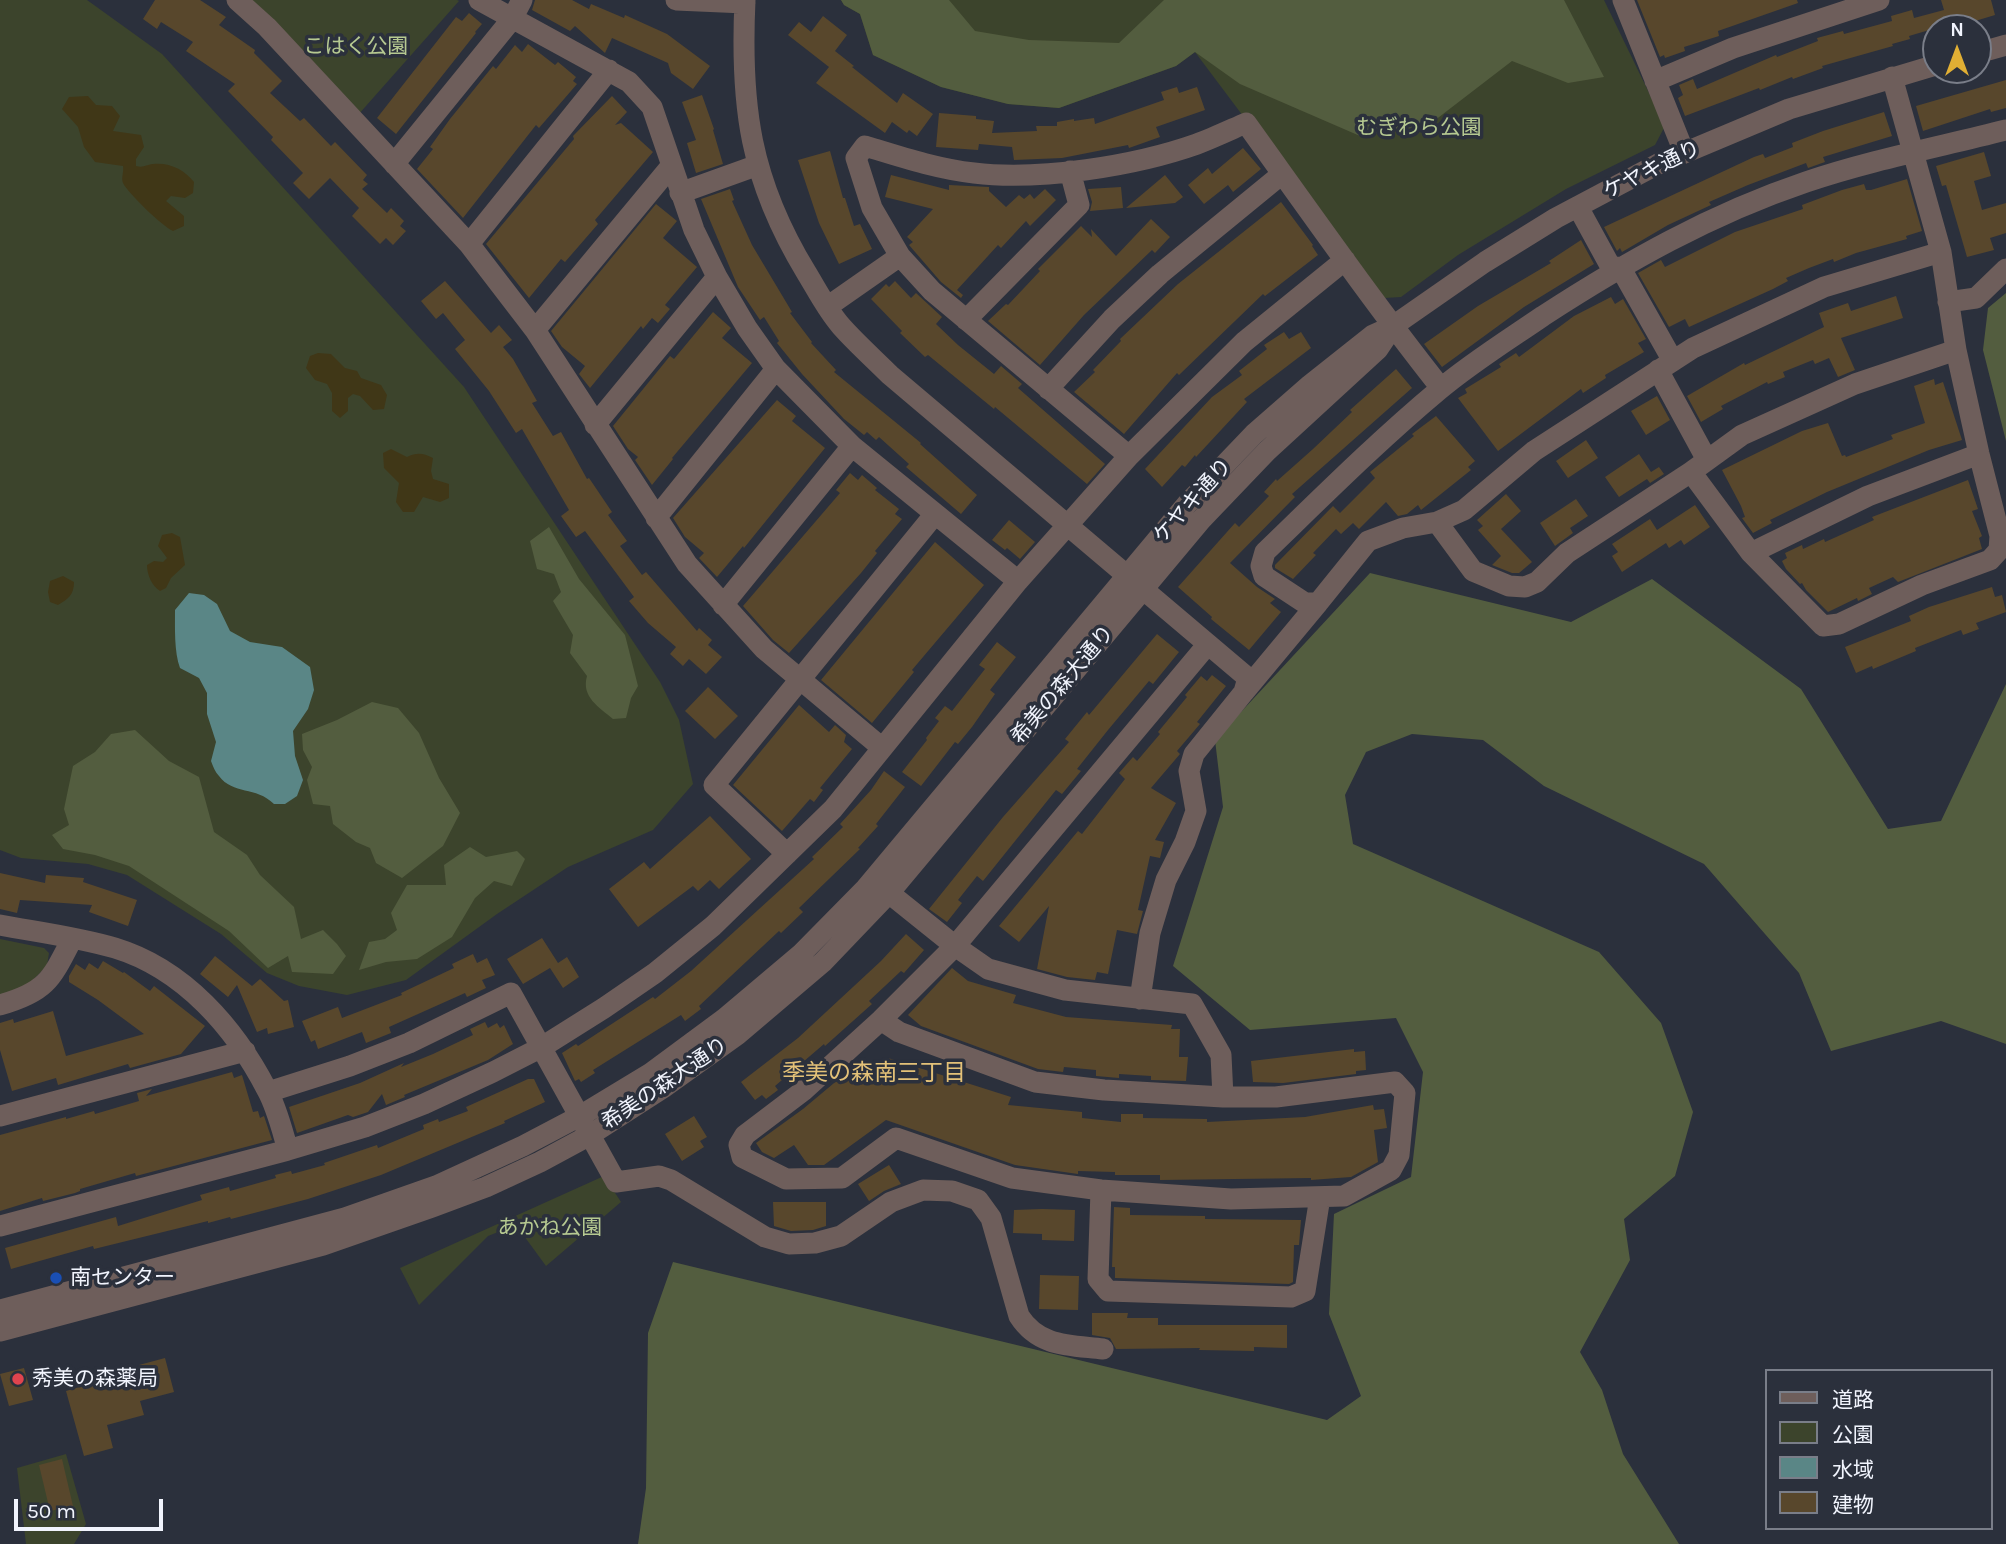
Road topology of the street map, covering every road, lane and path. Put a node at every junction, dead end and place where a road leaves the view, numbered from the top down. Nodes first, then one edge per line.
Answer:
1 (237, 0) edge
2 (480, 0) edge
3 (676, 0) edge
4 (1623, 0) edge
5 (1878, 0) edge
6 (745, 1) edge
7 (517, 9) edge
8 (1922, 69) edge
9 (609, 70) junction
10 (1892, 77) junction
11 (1655, 81) junction
12 (2006, 130) edge
13 (1684, 152) junction
14 (1914, 153) junction
15 (394, 164) junction
16 (672, 165) junction
17 (758, 165) junction
18 (1070, 171) junction
19 (1282, 173) junction
20 (680, 193) junction
21 (1578, 207) junction
22 (469, 244) junction
23 (1941, 252) junction
24 (900, 256) junction
25 (1345, 260) junction
26 (1617, 269) junction
27 (2006, 269) edge
28 (717, 276) junction
29 (1948, 302) junction
30 (827, 306) junction
31 (966, 320) junction
32 (1392, 326) junction
33 (535, 330) junction
34 (1956, 350) junction
35 (1665, 366) junction
36 (776, 369) junction
37 (1441, 388) junction
38 (1048, 389) junction
39 (595, 425) junction
40 (852, 446) junction
41 (1979, 454) junction
42 (1129, 456) junction
43 (1699, 466) junction
44 (935, 514) junction
45 (656, 517) junction
46 (1437, 523) junction
47 (1069, 524) junction
48 (1751, 553) junction
49 (1018, 581) junction
50 (1136, 581) junction
51 (1318, 603) junction
52 (723, 605) junction
53 (1208, 644) junction
54 (798, 679) junction
55 (1244, 692) junction
56 (881, 747) junction
57 (787, 854) junction
58 (889, 893) junction
59 (0, 925) edge
60 (72, 939) junction
61 (955, 946) junction
62 (1140, 999) junction
63 (0, 1005) edge
64 (881, 1020) junction
65 (541, 1047) junction
66 (245, 1051) junction
67 (268, 1092) junction
68 (1223, 1097) junction
69 (0, 1116) edge
70 (585, 1126) junction
71 (288, 1150) junction
72 (1101, 1190) junction
73 (1320, 1197) junction
74 (0, 1226) edge
75 (196, 1268) junction
76 (0, 1310) edge
77 (0, 1332) edge
78 (1103, 1349) dead end

1 - 15 street
2 - 7 street
3 - 6 street
4 - 11 street
5 - 11 street
6 - 17 street
7 - 9 street
7 - 15 street
8 - 10 street, ケヤキ通り
9 - 16 street
9 - 22 street
10 - 13 street, ケヤキ通り
10 - 14 street
11 - 13 street
12 - 14 street
13 - 21 street, ケヤキ通り
14 - 23 street
14 - 26 street
15 - 22 street
16 - 20 street
16 - 33 street
17 - 20 street
17 - 30 street
18 - 19 street
18 - 24 street
18 - 31 street
19 - 25 street
19 - 38 street
20 - 28 street
21 - 26 street
21 - 32 street, ケヤキ通り
22 - 33 street
23 - 29 street
23 - 35 street
24 - 30 street
24 - 31 street
25 - 32 street
25 - 42 street
26 - 35 street
26 - 37 street
27 - 29 street
28 - 36 street
28 - 39 street
29 - 34 street
30 - 47 street
31 - 38 street
32 - 37 street
32 - 50 street, ケヤキ通り
33 - 39 street
34 - 41 street
34 - 43 street
35 - 43 street
35 - 46 street
36 - 40 street
36 - 45 street
37 - 51 street
38 - 42 street
39 - 45 street
40 - 44 street
40 - 52 street
41 - 48 street
41 - 48 street
42 - 47 street
43 - 46 street
43 - 48 street
44 - 49 street
44 - 54 street
45 - 52 street
46 - 51 street
47 - 49 street
47 - 50 street
49 - 56 street
50 - 53 street
50 - 58 street, 希美の森大通り
50 - 70 street, 希美の森大通り
51 - 55 street
52 - 54 street
53 - 55 street
53 - 61 street
54 - 56 street
54 - 57 street
55 - 62 street
56 - 57 street
57 - 65 street
58 - 61 street
58 - 70 street, 希美の森大通り
59 - 60 street
60 - 63 street
60 - 66 street
61 - 62 street
61 - 64 street
62 - 68 street
64 - 68 street
64 - 72 street
65 - 67 street
65 - 70 street
65 - 71 street
66 - 67 street
66 - 69 street
67 - 71 street
68 - 73 street
70 - 75 street, 希美の森大通り
70 - 78 street
71 - 74 street
72 - 73 street
72 - 73 street
75 - 76 street, 希美の森大通り
75 - 77 street, 希美の森大通り

